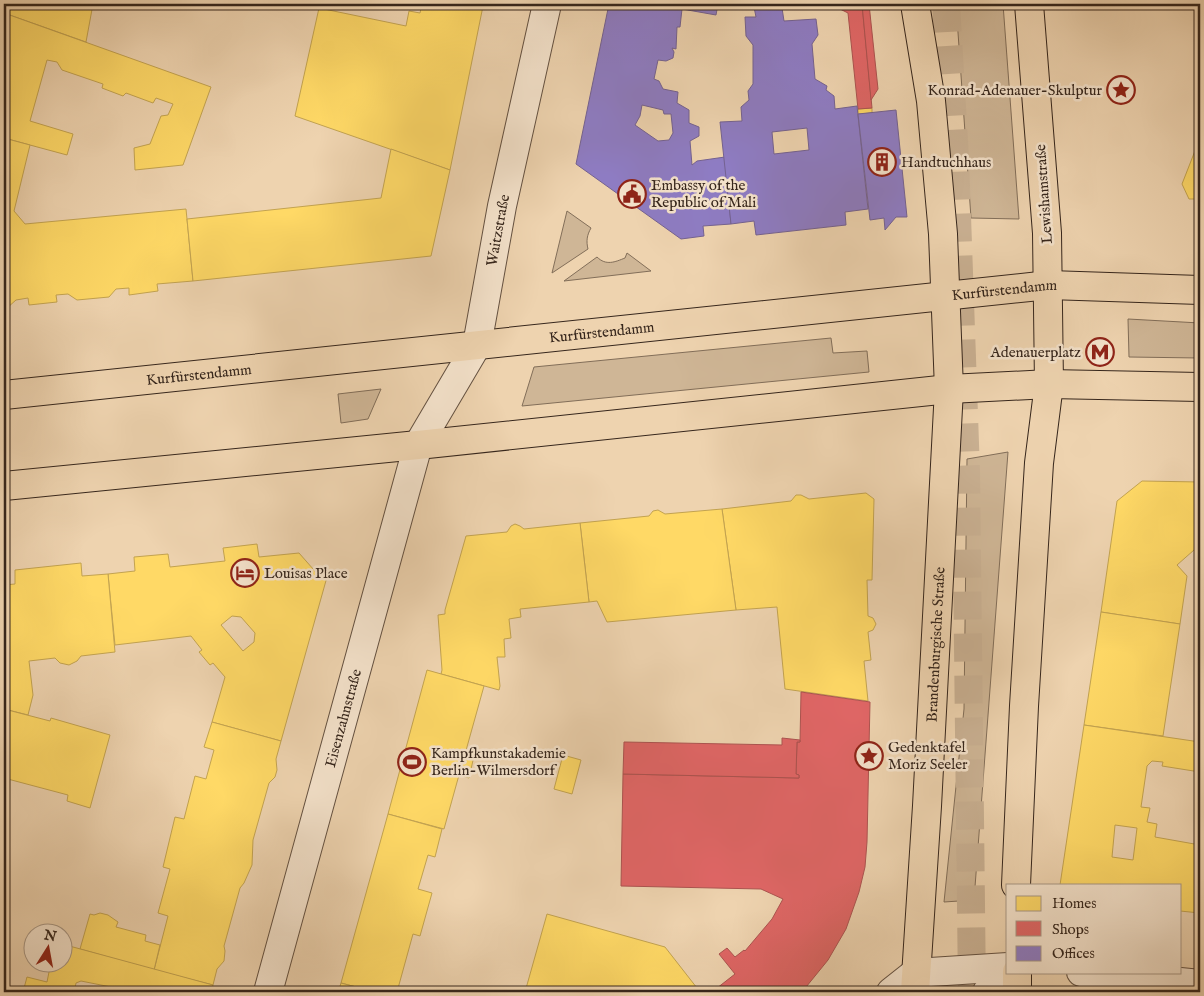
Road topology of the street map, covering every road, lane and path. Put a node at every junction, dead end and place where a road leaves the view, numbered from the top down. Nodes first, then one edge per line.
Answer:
1 (547, 4) edge
2 (915, 4) edge
3 (1029, 4) edge
4 (1048, 285) junction
5 (1200, 290) edge
6 (946, 296) junction
7 (477, 345) junction
8 (1049, 384) junction
9 (1200, 388) edge
10 (948, 389) junction
11 (4, 395) edge
12 (418, 445) junction
13 (4, 486) edge
14 (1016, 884) edge
15 (1006, 967) edge
16 (1008, 974) edge
17 (1016, 974) edge
18 (1101, 974) edge
19 (915, 983) edge
20 (1200, 984) edge
21 (268, 992) edge
22 (892, 992) edge
23 (987, 992) edge
24 (1018, 992) edge

1 - 7 street, Waitzstraße
2 - 6 main road
3 - 4 main road, Lewishamstraße
4 - 5 main road, Kurfürstendamm
4 - 6 main road, Kurfürstendamm
4 - 8 main road, Lewishamstraße
6 - 7 main road, Kurfürstendamm
6 - 10 main road, Brandenburgische Straße
7 - 11 main road, Kurfürstendamm
7 - 12 street, Waitzstraße
8 - 9 main road
8 - 10 main road
8 - 14 main road
10 - 12 main road
10 - 19 main road, Brandenburgische Straße
12 - 13 main road
12 - 21 street, Eisenzahnstraße
15 - 19 street
16 - 23 street
17 - 24 main road
18 - 20 street
19 - 22 street

